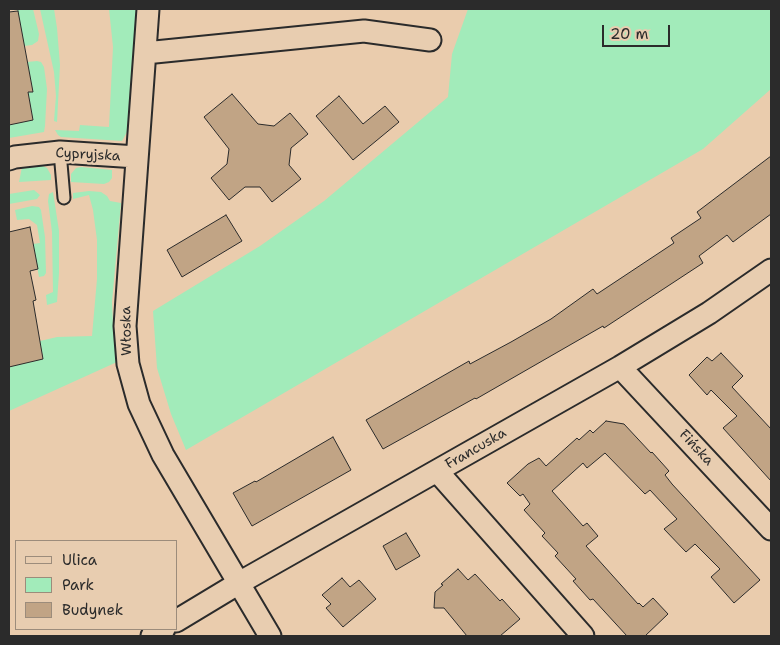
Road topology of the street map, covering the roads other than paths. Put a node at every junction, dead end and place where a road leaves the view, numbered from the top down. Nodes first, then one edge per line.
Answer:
1 (148, 9) edge
2 (430, 40) dead end
3 (145, 53) junction
4 (60, 152) junction
5 (137, 158) junction
6 (9, 159) edge
7 (64, 198) dead end
8 (771, 270) edge
9 (620, 367) junction
10 (436, 472) junction
11 (771, 529) edge
12 (239, 583) junction
13 (178, 620) edge
14 (270, 636) edge
15 (583, 636) edge

1 - 3 street, Włoska
2 - 3 street
3 - 5 street, Włoska
4 - 5 street, Cypryjska
4 - 6 street, Cypryjska
4 - 7 lane
5 - 12 street, Włoska
8 - 9 street, Francuska
9 - 10 street, Francuska
9 - 11 street, Fińska
10 - 12 street, Francuska
10 - 15 street
12 - 13 street, Francuska
12 - 14 street, Włoska

